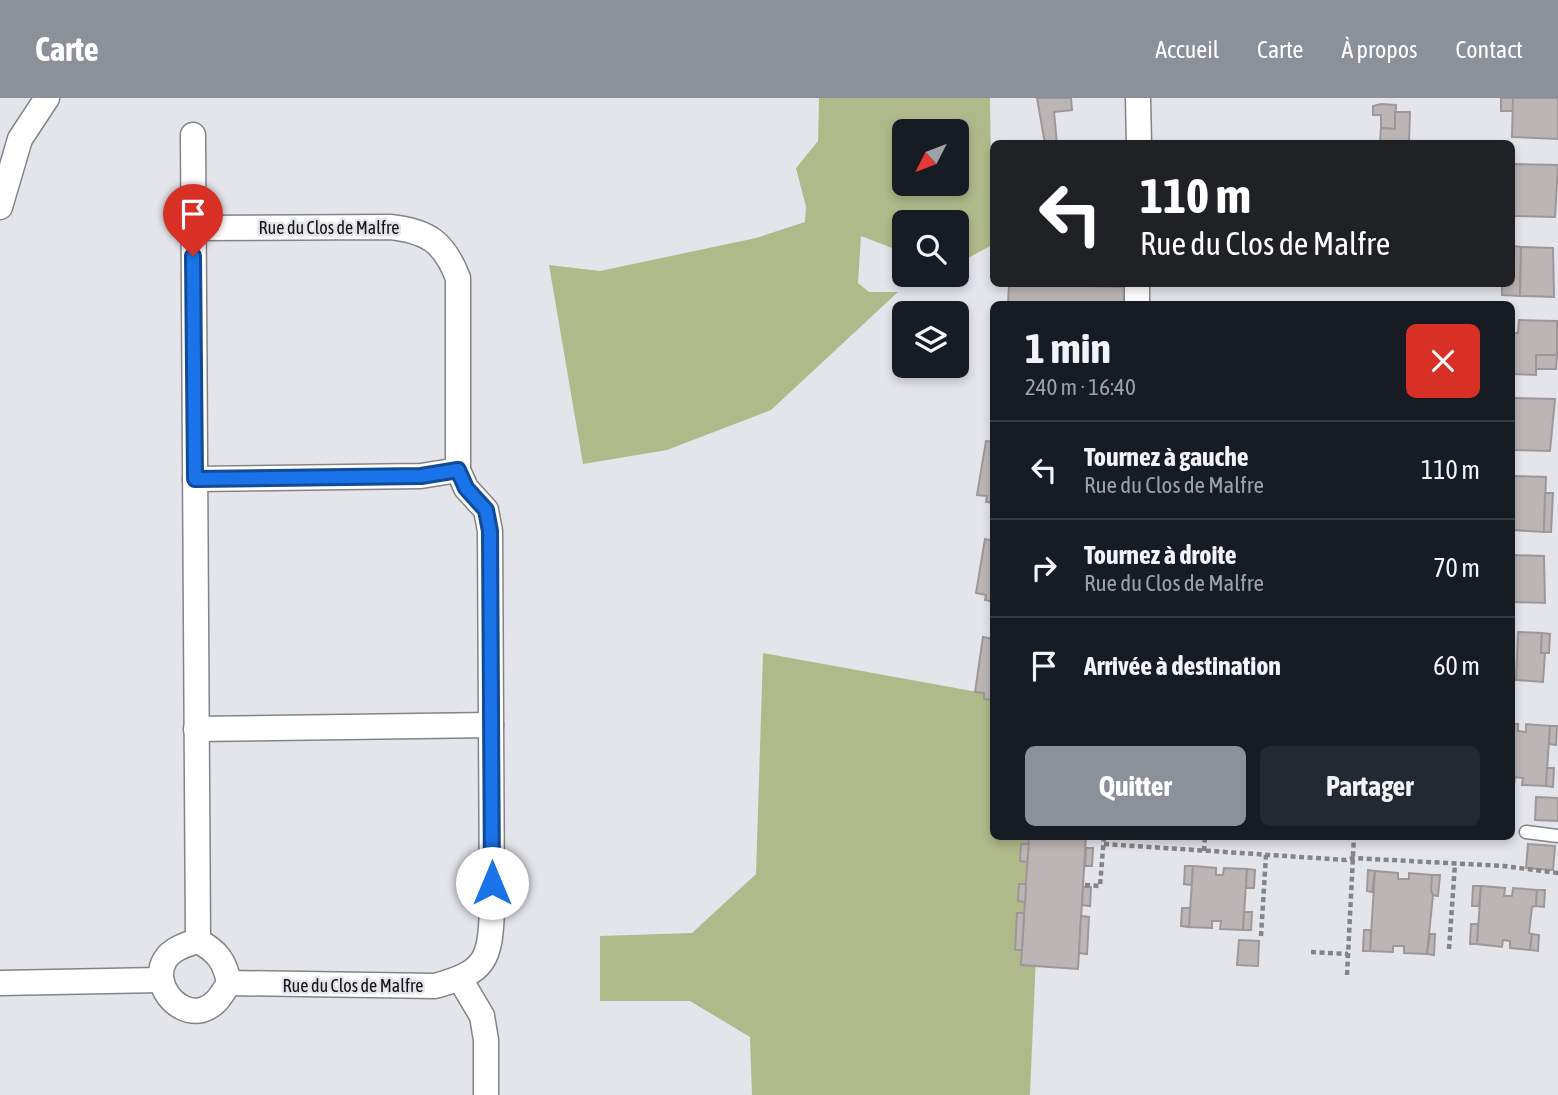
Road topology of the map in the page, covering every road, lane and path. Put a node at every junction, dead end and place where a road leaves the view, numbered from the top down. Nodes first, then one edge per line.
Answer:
1 (47, 98) edge
2 (1138, 98) edge
3 (193, 135) dead end
4 (1139, 140) edge
5 (0, 207) edge
6 (193, 228) junction
7 (458, 470) junction
8 (195, 479) junction
9 (491, 725) junction
10 (196, 729) junction
11 (1525, 832) dead end
12 (1558, 836) edge
13 (1104, 840) edge
14 (1205, 840) edge
15 (1354, 840) edge
16 (1104, 844) junction
17 (1204, 851) junction
18 (1266, 855) junction
19 (1353, 858) junction
20 (1455, 864) junction
21 (1558, 873) edge
22 (1085, 885) dead end
23 (1261, 936) dead end
24 (198, 941) junction
25 (1449, 949) dead end
26 (1311, 952) dead end
27 (1348, 954) junction
28 (1347, 975) dead end
29 (460, 979) junction
30 (160, 980) junction
31 (0, 982) edge
32 (229, 983) junction
33 (486, 1095) edge

1 - 5 street
2 - 4 street
3 - 6 street
6 - 7 street, Rue du Clos de Malfre
6 - 8 street
7 - 8 street
7 - 9 street, Rue du Clos de Malfre
8 - 10 street
9 - 10 street
9 - 29 street, Rue du Clos de Malfre
10 - 24 street
11 - 12 lane
13 - 16 path
14 - 17 path
15 - 19 path
16 - 17 path
16 - 22 path
17 - 18 path
18 - 19 path
18 - 23 path
19 - 20 path
19 - 27 path
20 - 21 path
20 - 25 path
24 - 30 street
24 - 32 street
26 - 27 path
27 - 28 path
29 - 32 street, Rue du Clos de Malfre
29 - 33 street
30 - 31 street
30 - 32 street

